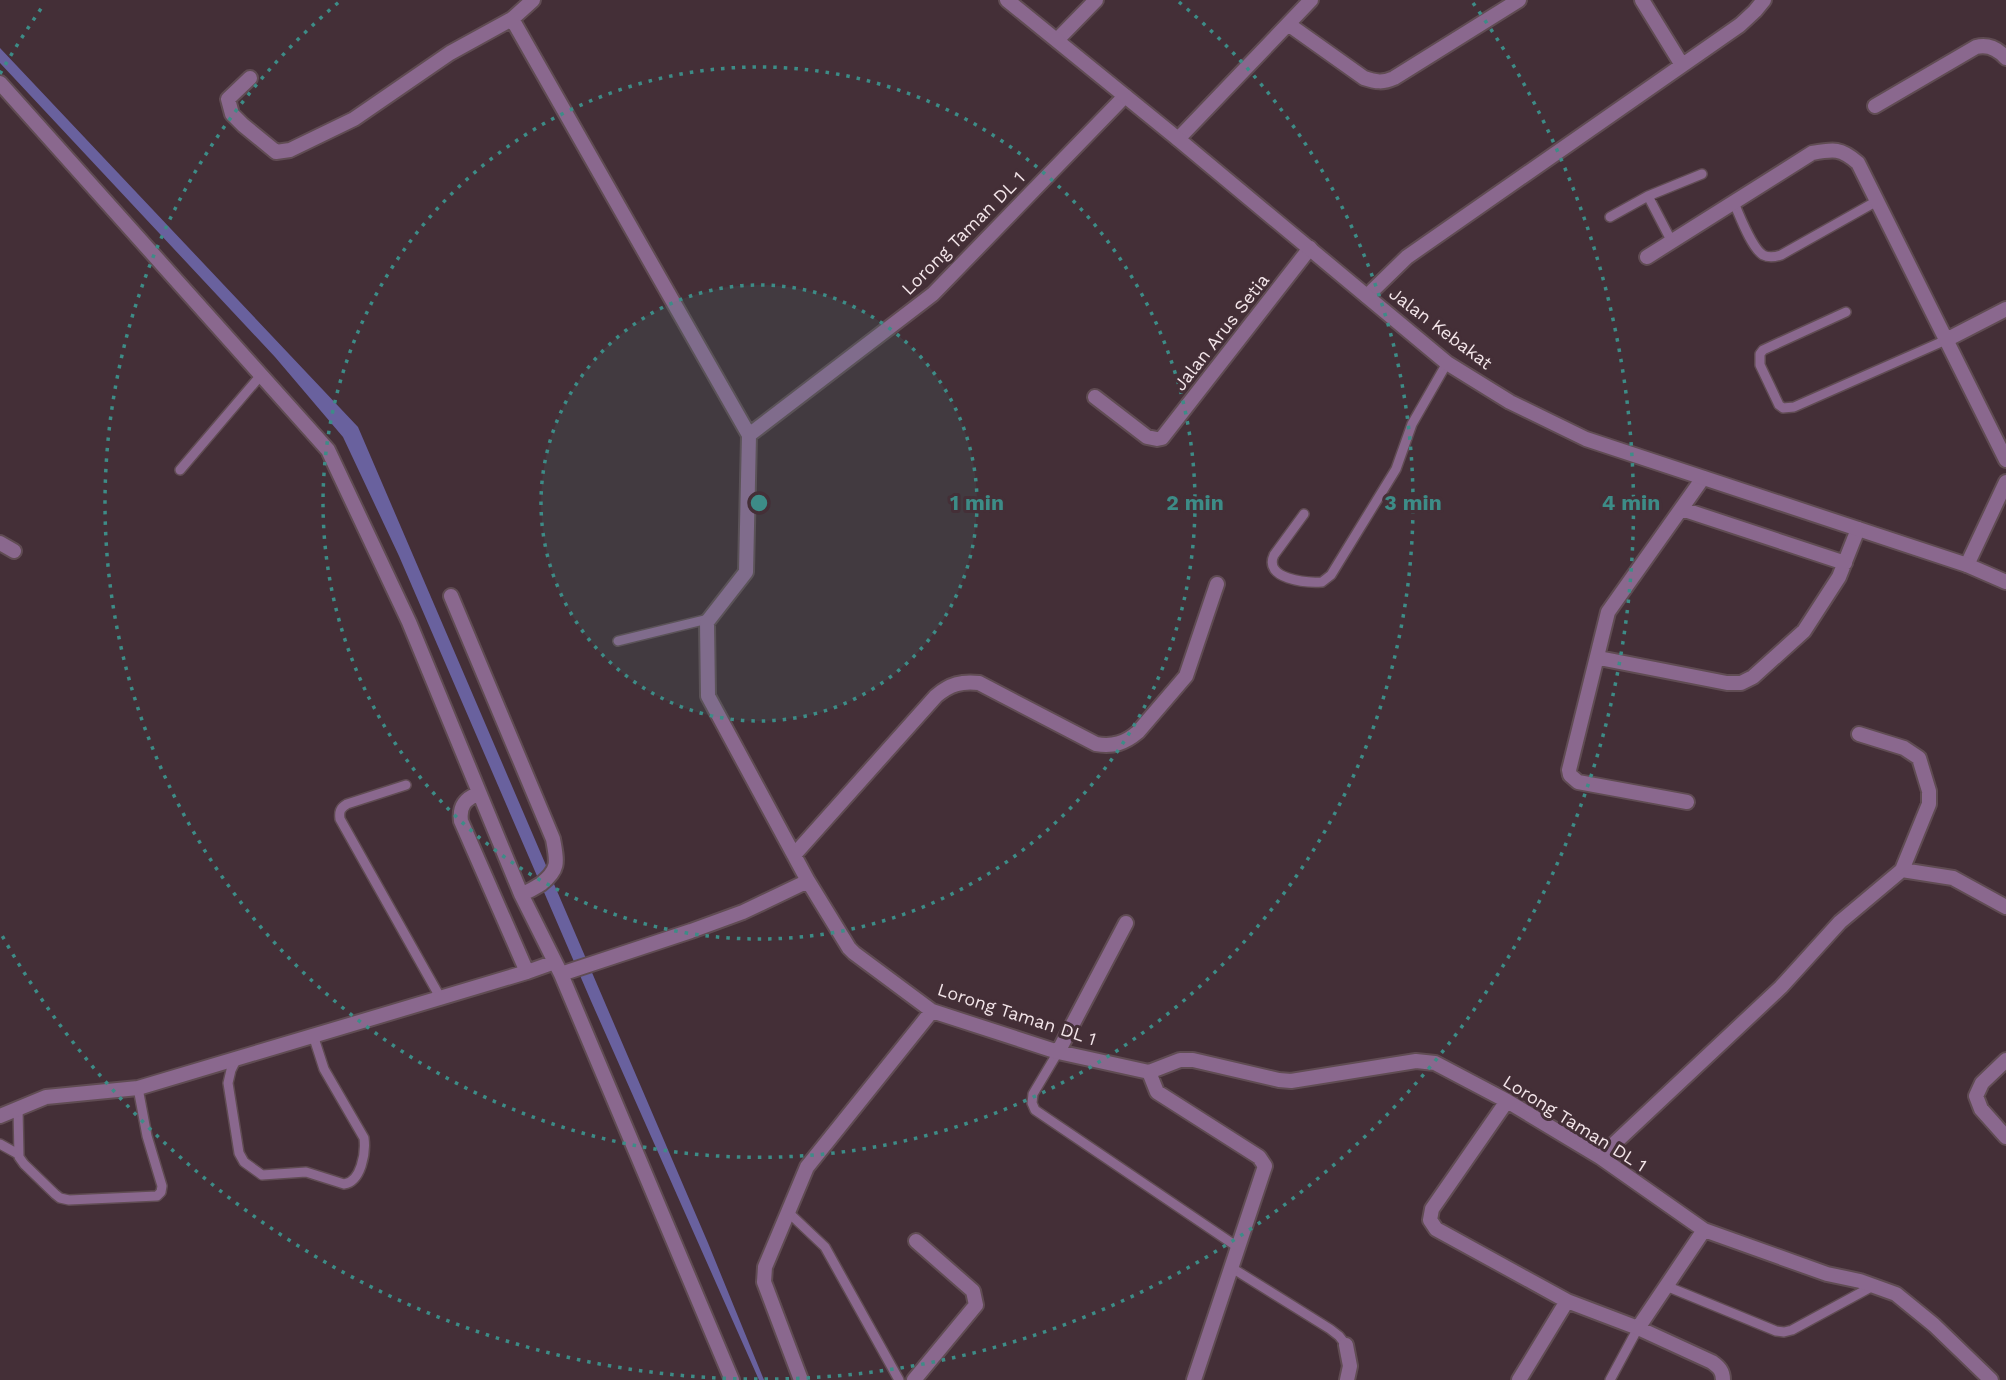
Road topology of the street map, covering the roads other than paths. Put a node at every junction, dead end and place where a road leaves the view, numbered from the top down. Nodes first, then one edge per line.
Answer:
1 (533, 0) edge
2 (1007, 0) edge
3 (1096, 0) edge
4 (1311, 0) edge
5 (1519, 0) edge
6 (1642, 0) edge
7 (1763, 0) edge
8 (512, 19) junction
9 (1288, 24) junction
10 (1057, 40) junction
11 (2006, 58) edge
12 (1682, 65) junction
13 (250, 78) dead end
14 (0, 83) edge
15 (1125, 96) junction
16 (1875, 106) dead end
17 (1178, 139) junction
18 (1702, 174) dead end
19 (1648, 197) junction
20 (1877, 201) junction
21 (1734, 203) junction
22 (1610, 217) dead end
23 (1672, 242) junction
24 (1310, 248) junction
25 (1647, 257) dead end
26 (1367, 296) junction
27 (2006, 309) edge
28 (1846, 312) dead end
29 (1946, 340) junction
30 (1447, 363) junction
31 (261, 375) junction
32 (1095, 397) dead end
33 (749, 435) junction
34 (2006, 460) edge
35 (180, 470) dead end
36 (1703, 478) junction
37 (2006, 482) edge
38 (1682, 509) junction
39 (1304, 514) dead end
40 (1858, 529) junction
41 (0, 543) edge
42 (14, 551) dead end
43 (1845, 563) junction
44 (1967, 565) junction
45 (2006, 582) edge
46 (1217, 584) dead end
47 (451, 596) dead end
48 (708, 619) junction
49 (618, 641) dead end
50 (1599, 658) junction
51 (1858, 734) dead end
52 (406, 785) dead end
53 (479, 793) junction
54 (1687, 802) dead end
55 (794, 855) junction
56 (510, 867) junction
57 (1902, 870) junction
58 (484, 877) junction
59 (808, 881) junction
60 (525, 893) junction
61 (2006, 907) edge
62 (1126, 923) dead end
63 (563, 969) junction
64 (527, 972) junction
65 (440, 997) junction
66 (932, 1011) junction
67 (313, 1035) junction
68 (1058, 1052) junction
69 (237, 1058) junction
70 (2006, 1060) edge
71 (1149, 1073) junction
72 (138, 1088) junction
73 (1507, 1101) junction
74 (18, 1109) junction
75 (0, 1116) edge
76 (2006, 1137) edge
77 (0, 1144) edge
78 (18, 1154) junction
79 (1600, 1157) junction
80 (788, 1212) junction
81 (1704, 1230) junction
82 (916, 1241) dead end
83 (1239, 1248) junction
84 (1233, 1268) junction
85 (1667, 1286) junction
86 (1873, 1286) junction
87 (1567, 1301) junction
88 (1638, 1328) junction
89 (1346, 1345) joint
90 (732, 1380) edge
91 (801, 1380) edge
92 (899, 1380) edge
93 (914, 1380) edge
94 (1194, 1380) edge
95 (1347, 1380) edge
96 (1519, 1380) edge
97 (1610, 1380) edge
98 (1723, 1380) edge
99 (1991, 1380) edge

1 - 8 street
2 - 10 street, Jalan Kebakat
3 - 10 street
4 - 9 street
5 - 9 street
6 - 12 street
7 - 12 street
8 - 13 street
8 - 33 street
9 - 17 street
10 - 15 street, Jalan Kebakat
11 - 16 street
12 - 26 street
14 - 31 street
15 - 17 street, Jalan Kebakat
15 - 33 street, Lorong Taman DL 1
17 - 24 street, Jalan Kebakat
18 - 19 lane
19 - 22 lane
19 - 23 lane
20 - 21 street
20 - 21 lane
20 - 29 street
21 - 23 street
23 - 25 street
24 - 26 street, Jalan Kebakat
24 - 32 street, Jalan Arus Setia
26 - 30 street, Jalan Kebakat
27 - 29 street
28 - 29 lane
29 - 34 street
30 - 36 street, Jalan Kebakat
30 - 39 lane
31 - 35 lane
31 - 53 street
33 - 48 street
36 - 38 street
36 - 40 street, Jalan Kebakat
37 - 44 street
38 - 43 street
38 - 50 street
40 - 43 street
40 - 44 street, Jalan Kebakat
41 - 42 street
43 - 50 street
44 - 45 street, Jalan Kebakat
46 - 55 street
47 - 60 street
48 - 49 lane
48 - 55 street, Lorong Taman DL 1
50 - 54 street
51 - 57 street
52 - 65 lane
53 - 56 street
53 - 58 street
55 - 59 street, Lorong Taman DL 1
56 - 58 street
56 - 60 street
57 - 61 street
57 - 79 street
58 - 64 street
59 - 63 street
59 - 66 street, Lorong Taman DL 1
60 - 63 street
62 - 68 street
63 - 64 street
63 - 90 street
64 - 65 street
65 - 67 street
66 - 68 street, Lorong Taman DL 1
66 - 80 street
67 - 69 street
67 - 69 lane
68 - 71 street, Lorong Taman DL 1
68 - 83 lane
69 - 72 street
70 - 76 street
71 - 73 street, Lorong Taman DL 1
71 - 83 street
72 - 74 street
72 - 78 lane
73 - 79 street, Lorong Taman DL 1
73 - 87 street
74 - 75 street
74 - 78 lane
77 - 78 lane
79 - 81 street, Lorong Taman DL 1
80 - 91 street
80 - 92 lane
81 - 85 street
81 - 86 street, Lorong Taman DL 1
82 - 93 street
83 - 84 street
84 - 89 lane
84 - 94 street
85 - 86 lane
85 - 88 street
86 - 99 street, Lorong Taman DL 1
87 - 88 street
87 - 96 street
88 - 97 lane
88 - 98 street
89 - 95 street

